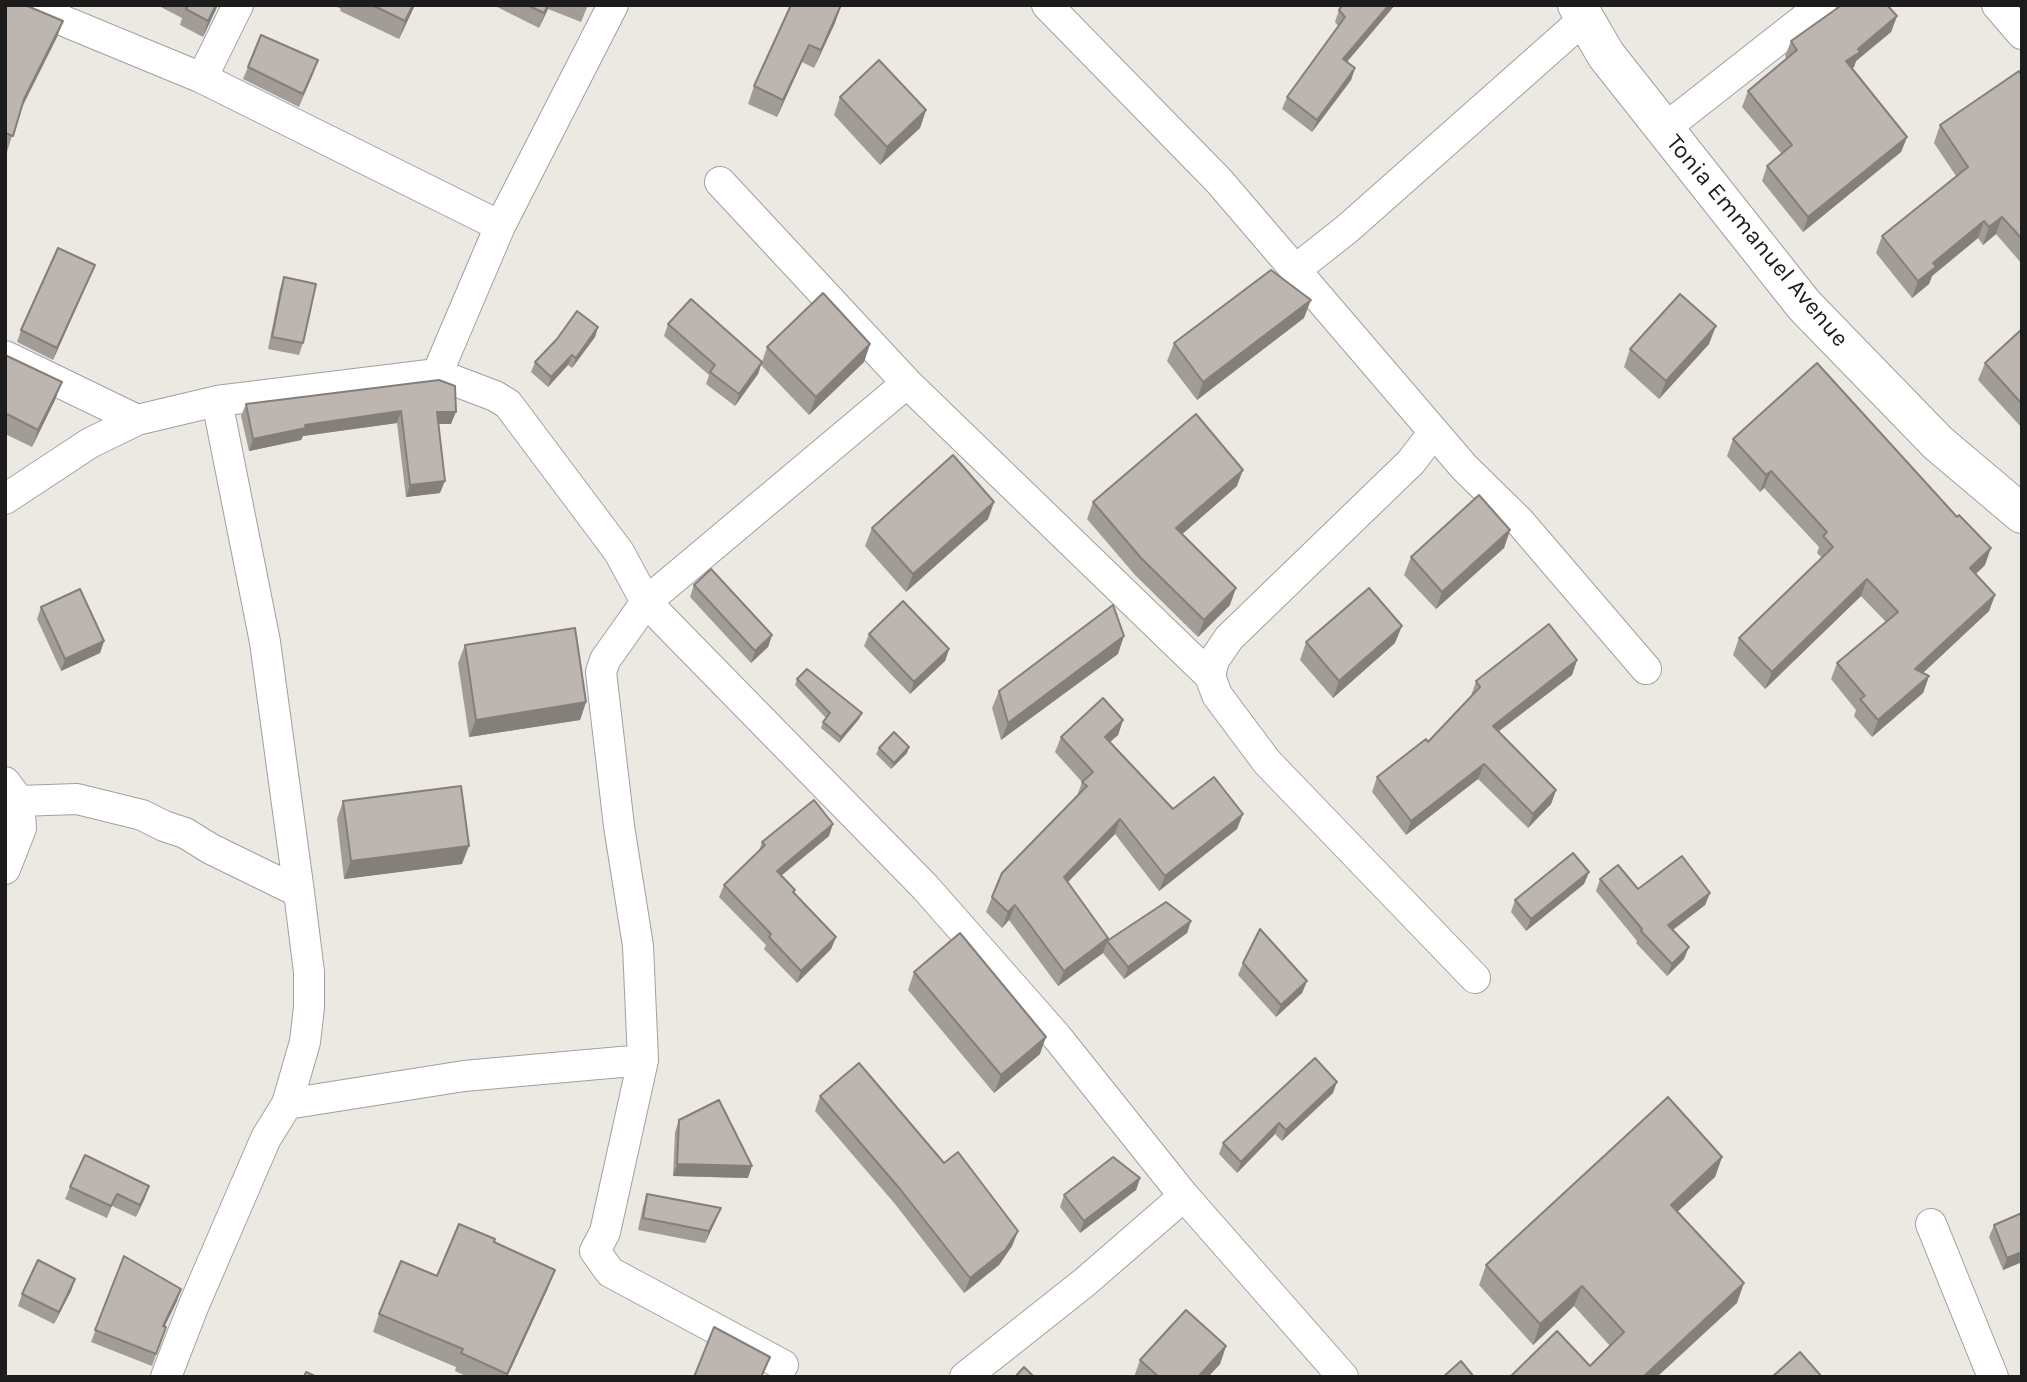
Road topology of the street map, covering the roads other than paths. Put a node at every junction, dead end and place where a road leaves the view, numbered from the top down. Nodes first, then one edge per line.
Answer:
1 (25, 5) edge
2 (238, 5) edge
3 (613, 5) edge
4 (1047, 5) edge
5 (1822, 5) edge
6 (1997, 5) edge
7 (1581, 12) edge
8 (2022, 34) edge
9 (202, 78) junction
10 (1664, 129) junction
11 (720, 181) dead end
12 (500, 226) junction
13 (1295, 270) junction
14 (5, 356) edge
15 (437, 374) junction
16 (907, 383) junction
17 (217, 401) junction
18 (137, 420) junction
19 (1434, 432) junction
20 (5, 499) edge
21 (2022, 514) edge
22 (646, 602) junction
23 (1646, 669) dead end
24 (1210, 676) junction
25 (12, 792) edge
26 (5, 869) edge
27 (299, 892) junction
28 (1475, 978) dead end
29 (643, 1060) junction
30 (287, 1104) junction
31 (1184, 1196) junction
32 (1931, 1224) dead end
33 (783, 1366) dead end
34 (166, 1377) edge
35 (965, 1377) edge
36 (1343, 1377) edge
37 (1993, 1377) edge

1 - 9 street
2 - 9 street
3 - 12 street
4 - 13 street
5 - 10 street
6 - 8 street
7 - 10 street, Tonia Emmanuel Avenue
7 - 13 street
9 - 12 street
10 - 21 street, Tonia Emmanuel Avenue
11 - 16 street
12 - 15 street
13 - 19 street
14 - 18 street
15 - 17 street
15 - 22 street
16 - 22 street
16 - 24 street
17 - 18 street
17 - 27 street
18 - 20 street
19 - 23 street
19 - 24 street
22 - 29 street
22 - 31 street
24 - 28 street
25 - 26 street
25 - 27 street
27 - 30 street
29 - 30 street
29 - 33 street
30 - 34 street
31 - 35 street
31 - 36 street
32 - 37 street

